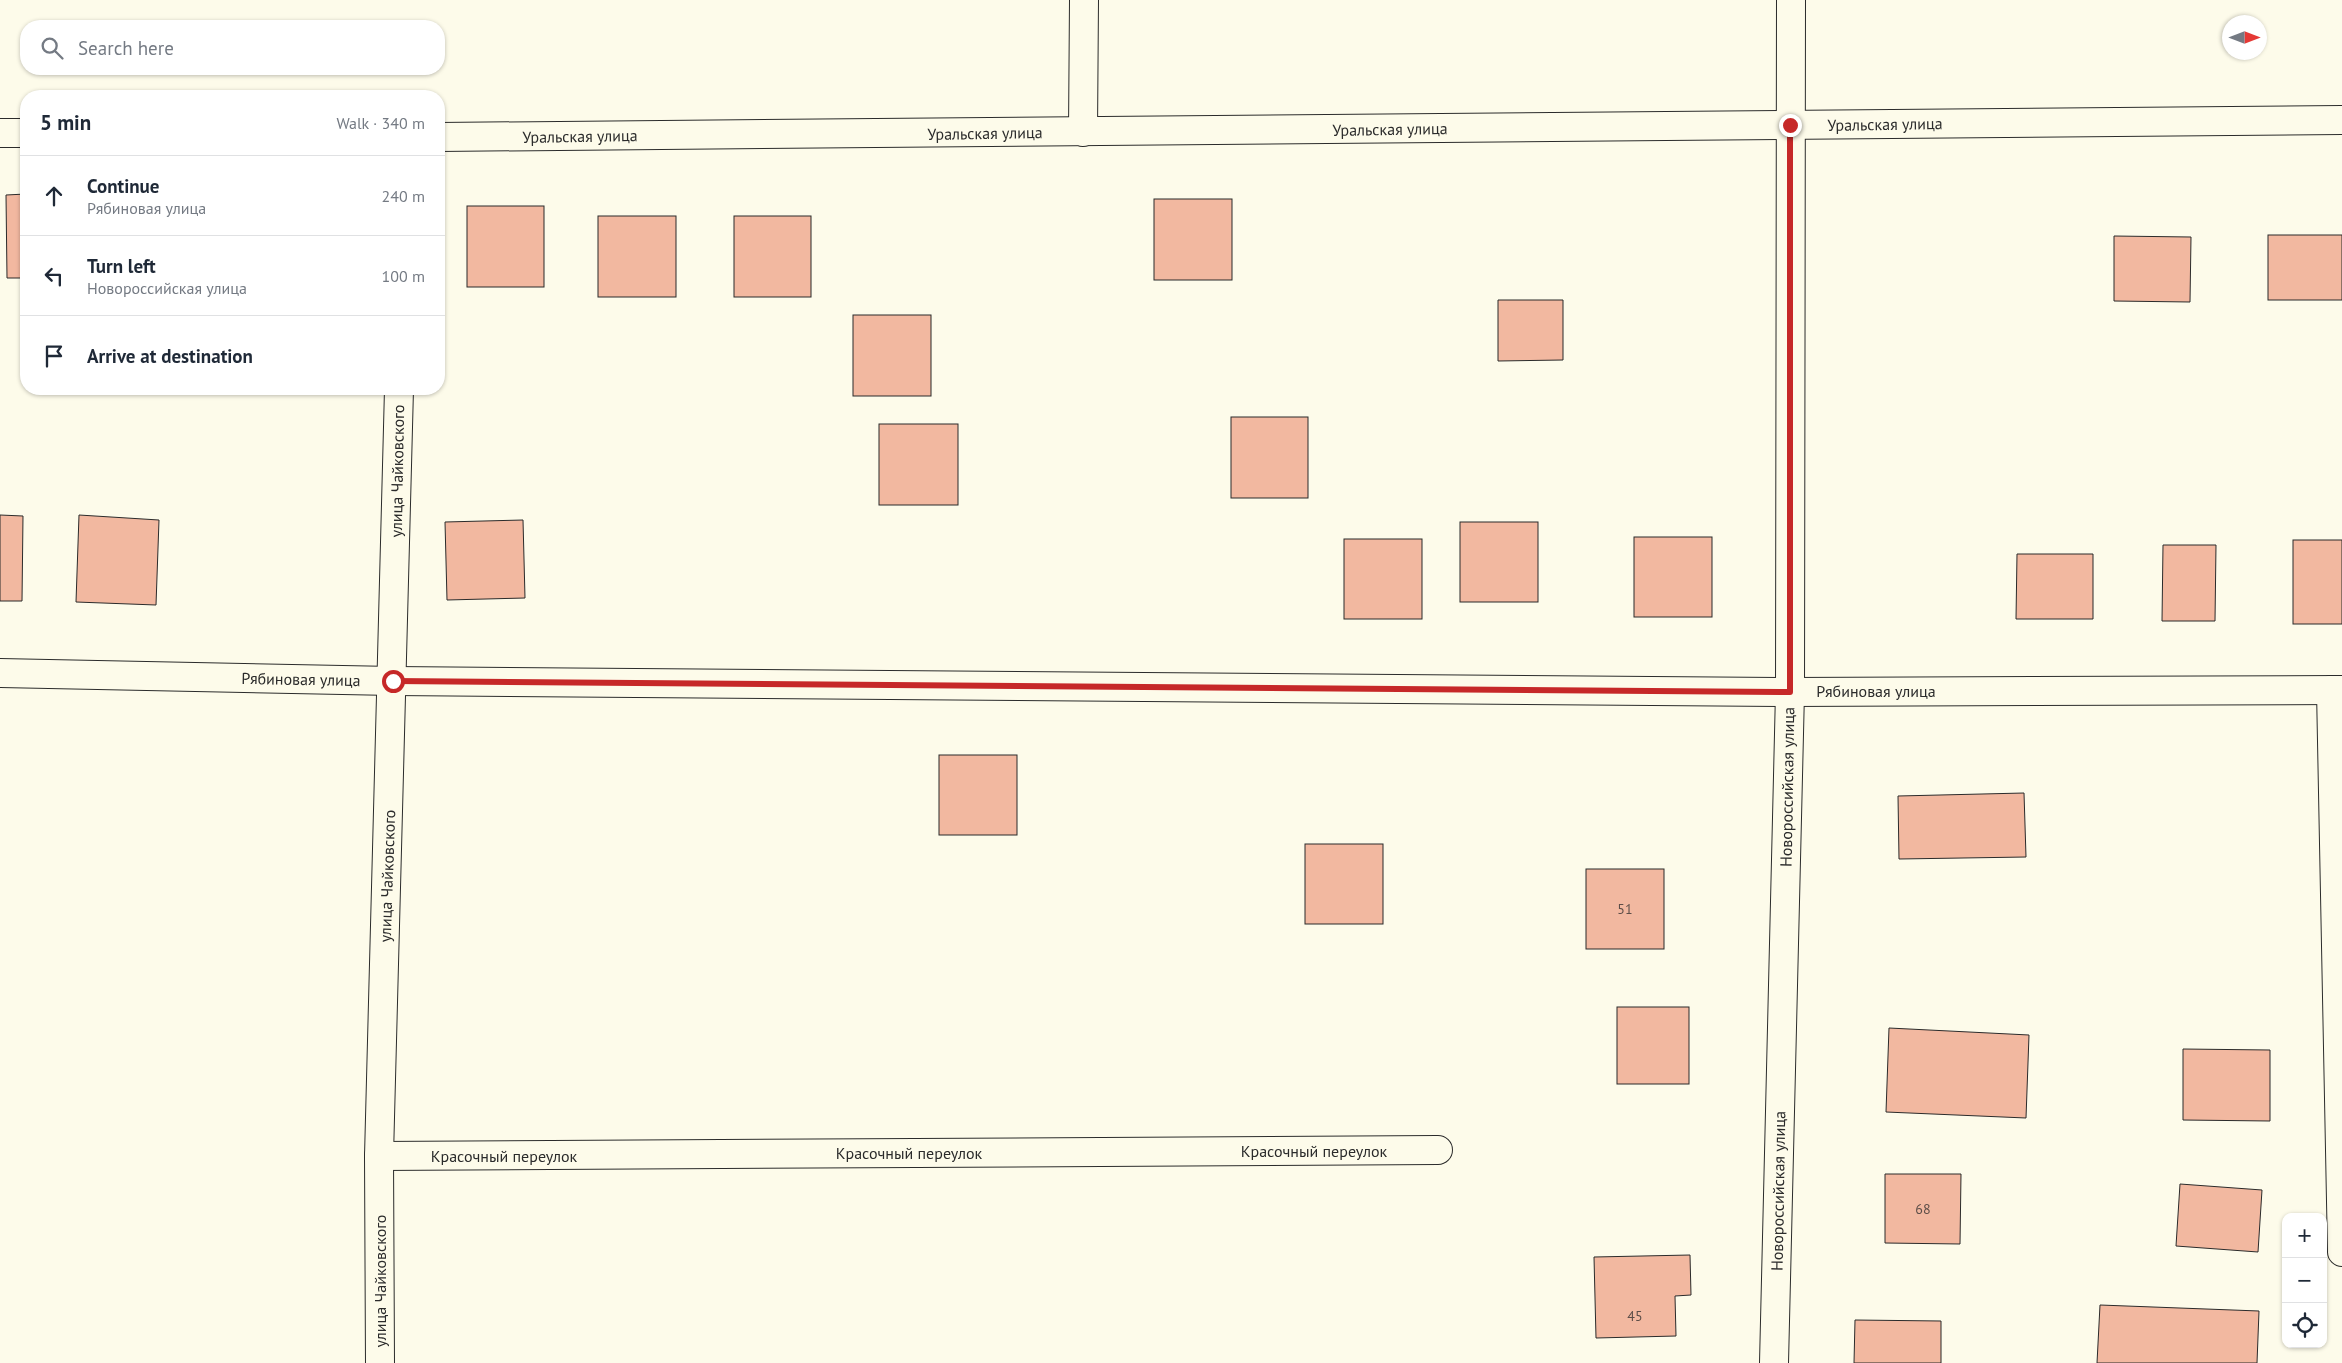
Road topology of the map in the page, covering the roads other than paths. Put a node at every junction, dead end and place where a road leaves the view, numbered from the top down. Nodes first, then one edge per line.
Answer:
1 (1084, 0) edge
2 (1791, 0) edge
3 (2342, 120) edge
4 (1790, 125) junction
5 (1083, 132) junction
6 (0, 133) edge
7 (20, 133) edge
8 (445, 138) edge
9 (399, 395) edge
10 (0, 673) edge
11 (393, 681) junction
12 (2336, 690) edge
13 (1790, 692) junction
14 (1438, 1150) dead end
15 (379, 1156) junction
16 (2342, 1252) edge
17 (380, 1363) edge
18 (1774, 1363) edge

1 - 5 street
2 - 4 street, Новороссийская улица
3 - 4 street, Уральская улица
4 - 5 street, Уральская улица
4 - 13 street, Новороссийская улица
5 - 8 street, Уральская улица
6 - 7 street
9 - 11 street, улица Чайковского
10 - 11 street, Рябиновая улица
11 - 13 street, Рябиновая улица
11 - 15 street, улица Чайковского
12 - 13 street, Рябиновая улица
12 - 16 street
13 - 18 street, Новороссийская улица
14 - 15 street, Красочный переулок
15 - 17 street, улица Чайковского

